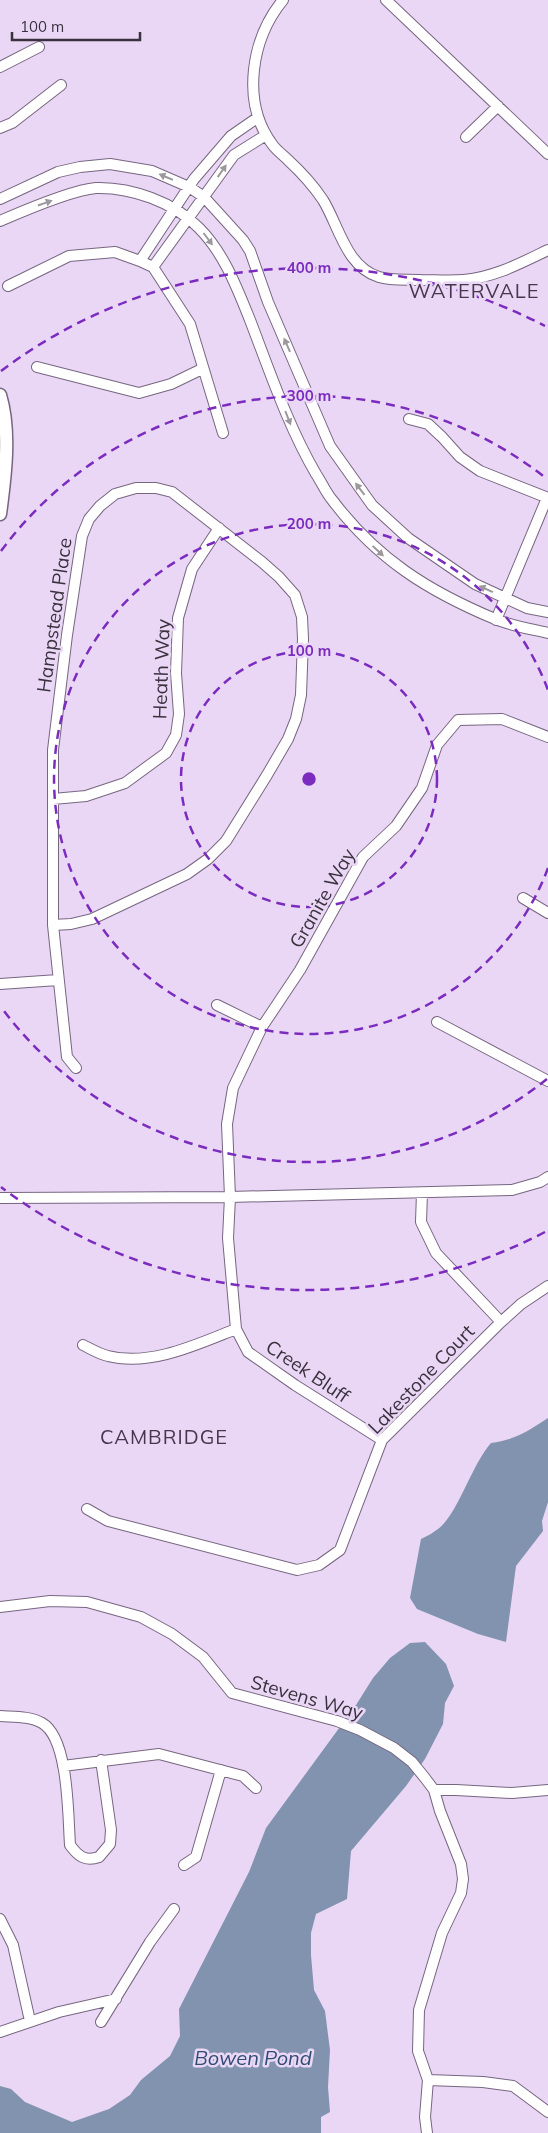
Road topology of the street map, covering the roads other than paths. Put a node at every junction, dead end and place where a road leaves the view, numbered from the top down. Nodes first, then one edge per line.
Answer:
1 (283, 0) edge
2 (386, 0) edge
3 (39, 47) dead end
4 (0, 68) edge
5 (61, 85) dead end
6 (498, 106) junction
7 (257, 118) junction
8 (0, 128) edge
9 (266, 135) junction
10 (466, 137) dead end
11 (222, 146) junction
12 (548, 154) edge
13 (232, 156) junction
14 (189, 187) junction
15 (204, 196) junction
16 (0, 198) edge
17 (174, 209) junction
18 (188, 219) junction
19 (0, 221) edge
20 (548, 250) edge
21 (140, 260) junction
22 (153, 267) junction
23 (8, 286) dead end
24 (36, 367) dead end
25 (202, 369) junction
26 (0, 395) edge
27 (409, 419) dead end
28 (223, 433) dead end
29 (547, 498) edge
30 (0, 514) edge
31 (219, 528) junction
32 (506, 597) junction
33 (548, 612) edge
34 (496, 620) junction
35 (548, 633) edge
36 (548, 737) edge
37 (53, 799) junction
38 (523, 898) dead end
39 (548, 913) edge
40 (53, 924) junction
41 (58, 980) junction
42 (0, 984) edge
43 (217, 1005) dead end
44 (437, 1022) dead end
45 (262, 1028) junction
46 (76, 1068) dead end
47 (548, 1081) edge
48 (548, 1177) edge
49 (422, 1193) junction
50 (230, 1196) junction
51 (0, 1198) edge
52 (548, 1286) edge
53 (501, 1322) junction
54 (236, 1329) junction
55 (83, 1345) dead end
56 (382, 1440) junction
57 (87, 1509) dead end
58 (0, 1607) edge
59 (0, 1716) edge
60 (100, 1760) junction
61 (63, 1766) junction
62 (221, 1770) junction
63 (256, 1788) dead end
64 (434, 1790) junction
65 (548, 1790) edge
66 (184, 1865) dead end
67 (174, 1909) dead end
68 (0, 1919) edge
69 (116, 1999) junction
70 (30, 2021) junction
71 (101, 2022) dead end
72 (0, 2032) edge
73 (428, 2080) junction
74 (548, 2112) edge
75 (427, 2133) edge

1 - 7 street
2 - 6 street
3 - 4 street
5 - 8 street
6 - 10 street
6 - 12 street
7 - 9 street
7 - 11 street
9 - 13 street
9 - 20 street
11 - 13 street
11 - 14 street
15 -> 13 street
14 - 15 street
14 -> 16 street
14 - 17 street
15 - 18 street
32 -> 15 street
17 - 18 street
19 -> 17 street
17 - 21 street
18 - 22 street
18 -> 34 street
21 - 22 street
21 - 23 street
22 - 25 street
24 - 25 street
25 - 28 street
26 - 30 street
27 - 29 street
29 - 32 street
31 - 37 street, Heath Way
31 - 37 street, Hampstead Place
31 - 40 street, Hampstead Place
32 - 33 street
32 - 34 street
34 - 35 street
36 - 45 street, Granite Way
37 - 40 street, Hampstead Place
38 - 39 street
40 - 41 street, Hampstead Place
41 - 42 street
41 - 46 street, Hampstead Place
43 - 45 street
44 - 47 street
45 - 50 street, Granite Way
48 - 49 street
49 - 50 street
49 - 53 street
50 - 51 street
50 - 54 street, Creek Bluff
52 - 53 street, Lakestone Court
53 - 56 street, Lakestone Court
54 - 55 street
54 - 56 street, Creek Bluff
56 - 57 street, Lakestone Court
58 - 64 street, Stevens Way
59 - 61 street
60 - 61 street
60 - 61 street
60 - 62 street
62 - 63 street
62 - 66 street
64 - 65 street
64 - 73 street, Stevens Way
67 - 69 street
68 - 70 street
69 - 70 street
69 - 71 street
70 - 72 street
73 - 74 street
73 - 75 street, Stevens Way

